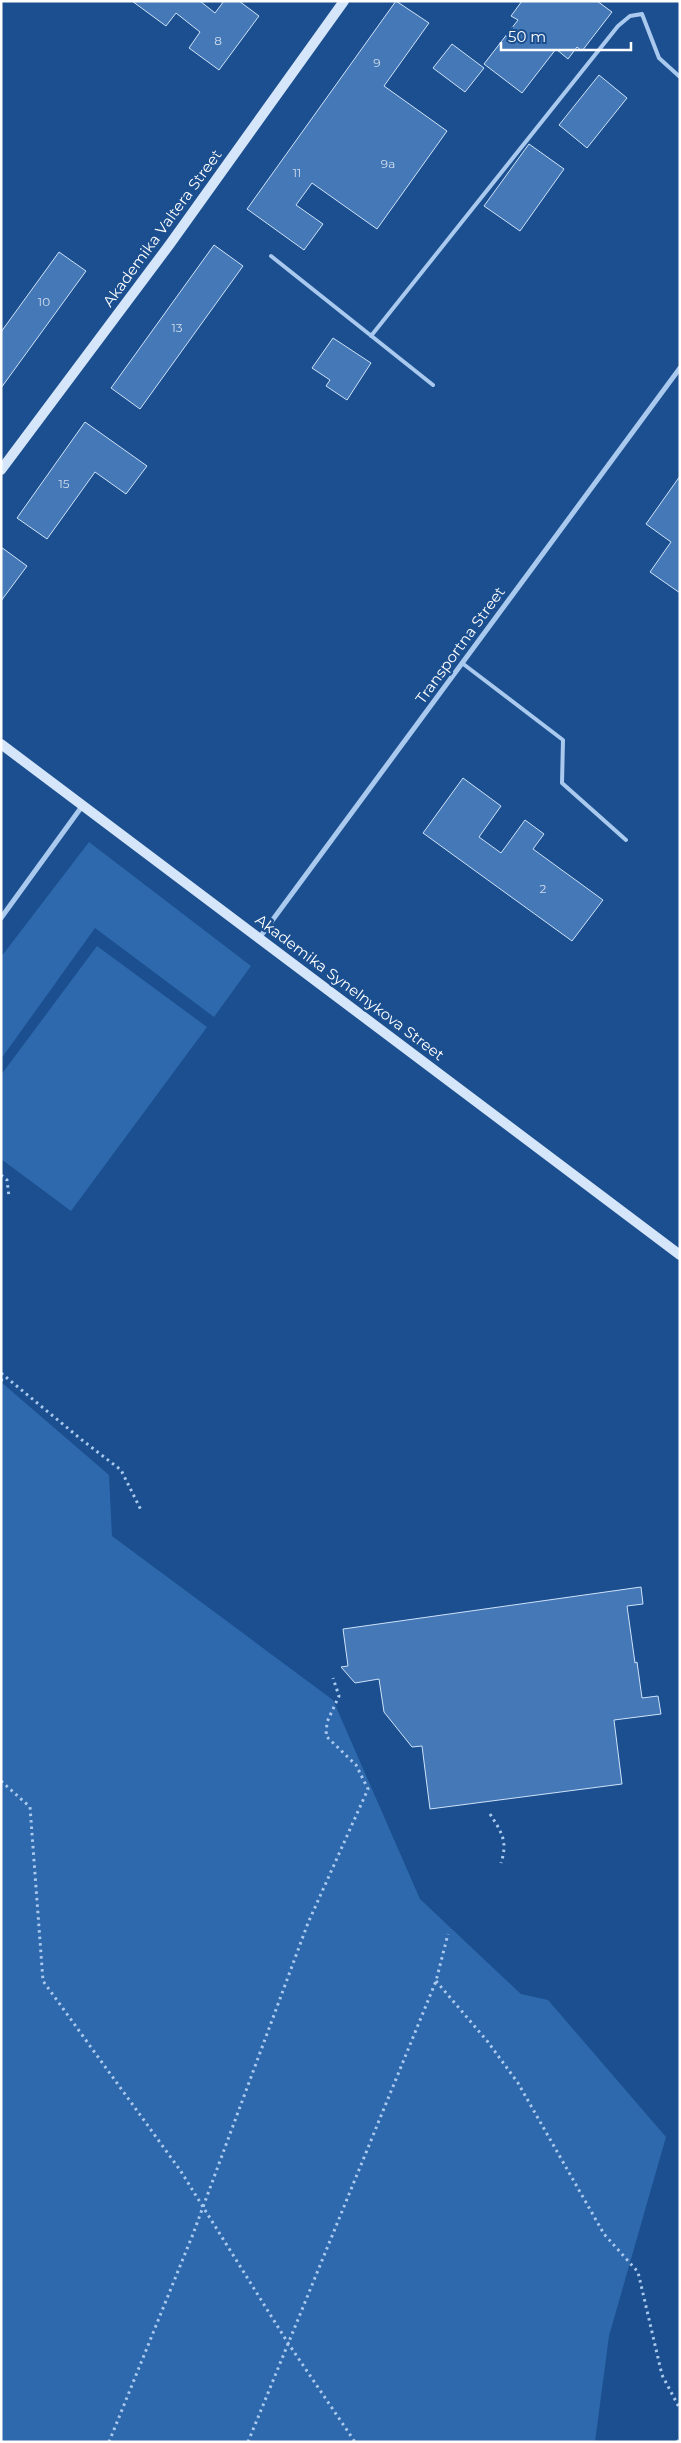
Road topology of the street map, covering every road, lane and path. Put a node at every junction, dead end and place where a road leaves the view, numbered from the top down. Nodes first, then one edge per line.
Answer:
1 (344, 1) edge
2 (680, 76) edge
3 (271, 256) dead end
4 (371, 336) junction
5 (680, 368) edge
6 (433, 385) dead end
7 (1, 470) edge
8 (462, 663) junction
9 (1, 744) edge
10 (84, 805) junction
11 (626, 840) dead end
12 (1, 918) edge
13 (260, 937) junction
14 (1, 1175) edge
15 (9, 1197) dead end
16 (680, 1256) edge
17 (2, 1375) edge
18 (1, 1381) edge
19 (141, 1510) dead end
20 (334, 1678) dead end
21 (1, 1780) edge
22 (490, 1814) dead end
23 (502, 1863) dead end
24 (448, 1934) dead end
25 (436, 1981) junction
26 (203, 2207) junction
27 (288, 2343) junction
28 (680, 2409) edge
29 (109, 2442) edge
30 (248, 2442) edge
31 (355, 2442) edge

1 - 7 street, Akademika Valtera Street
2 - 4 lane
3 - 4 lane
4 - 6 lane
5 - 8 street, Transportna Street
8 - 11 lane
8 - 13 street, Transportna Street
9 - 10 street, Akademika Synelnykova Street
10 - 12 street
10 - 13 street, Akademika Synelnykova Street
13 - 16 street, Akademika Synelnykova Street
14 - 15 path
17 - 18 path
17 - 19 path
20 - 26 path
21 - 26 path
22 - 23 path
24 - 25 path
25 - 27 path
25 - 28 path
26 - 27 path
26 - 29 path
27 - 30 path
27 - 31 path

